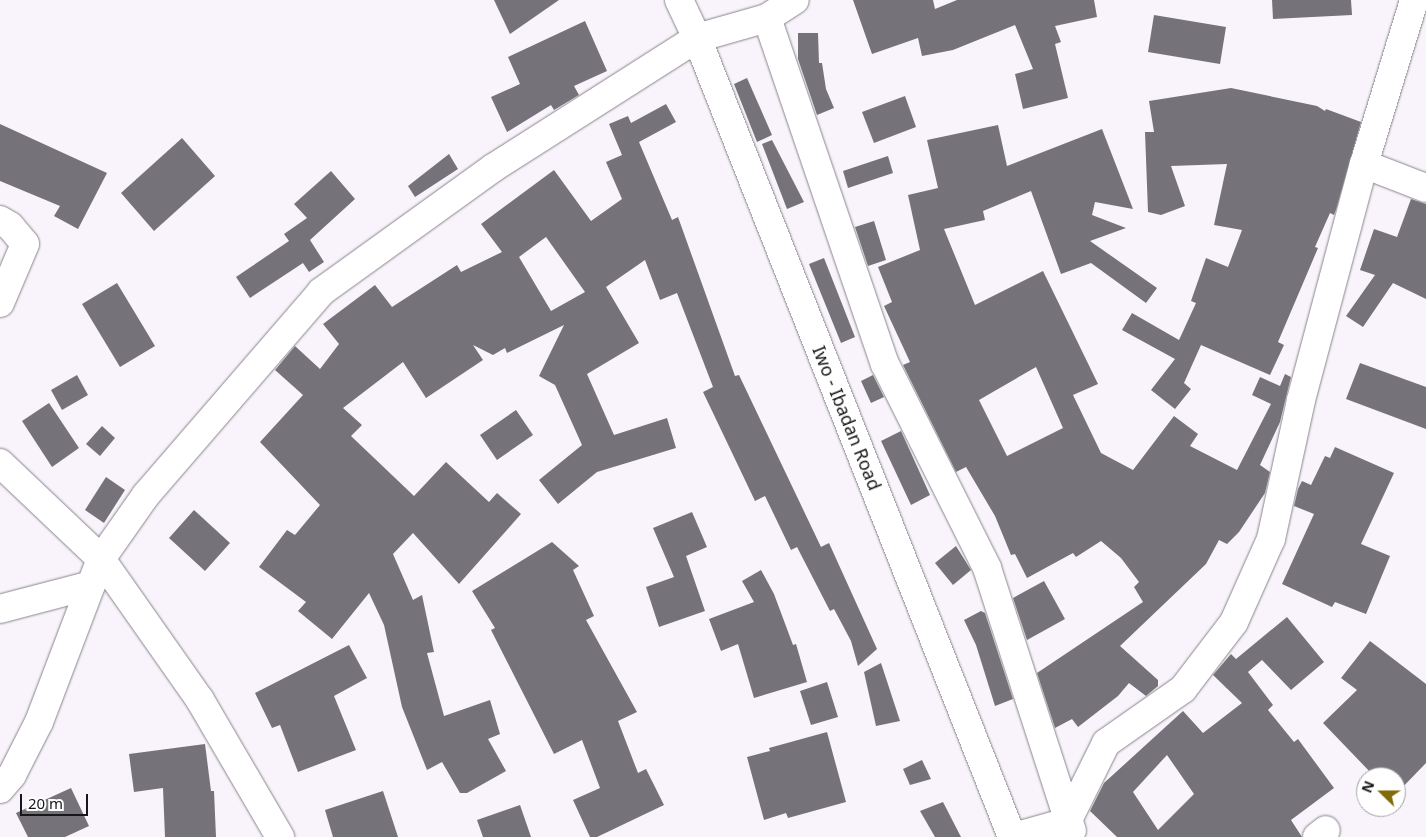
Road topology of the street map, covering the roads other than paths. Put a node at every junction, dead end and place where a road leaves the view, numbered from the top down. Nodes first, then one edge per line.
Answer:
1 (679, 0) edge
2 (795, 0) edge
3 (1414, 0) edge
4 (767, 18) junction
5 (698, 38) junction
6 (1364, 164) junction
7 (1426, 188) edge
8 (0, 220) edge
9 (0, 302) edge
10 (0, 463) edge
11 (101, 559) junction
12 (91, 585) junction
13 (0, 609) edge
14 (0, 789) edge
15 (1071, 829) edge
16 (280, 837) edge
17 (1013, 837) edge

1 - 5 street, Iwo - Ibadan Road
2 - 4 street
3 - 6 street
4 - 5 street
4 - 15 street
5 - 11 street
5 - 17 street, Iwo - Ibadan Road
6 - 7 street
6 - 15 street
8 - 9 street
10 - 11 street
11 - 12 street
11 - 16 street
12 - 13 street
12 - 14 street
15 - 17 street

